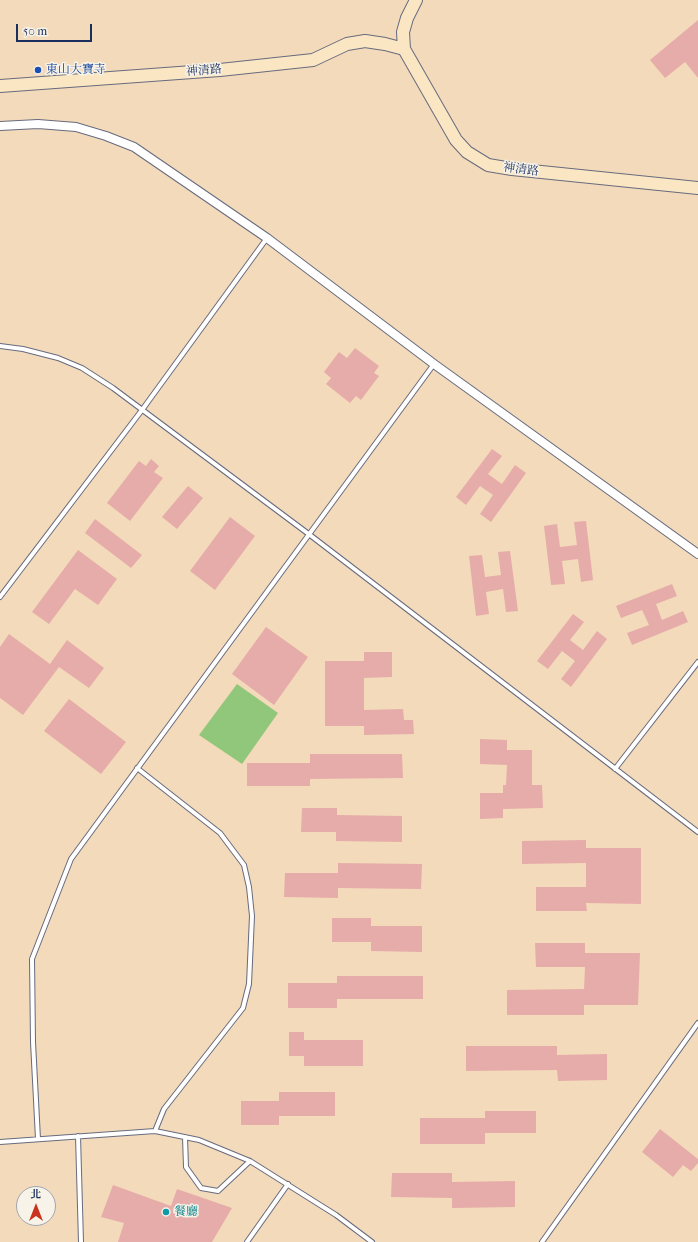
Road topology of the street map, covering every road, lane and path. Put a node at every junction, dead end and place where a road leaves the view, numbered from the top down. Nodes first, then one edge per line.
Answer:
1 (416, 0) edge
2 (404, 50) junction
3 (0, 86) edge
4 (0, 126) edge
5 (698, 188) edge
6 (267, 238) junction
7 (0, 346) edge
8 (434, 364) junction
9 (142, 410) junction
10 (310, 535) junction
11 (698, 554) edge
12 (0, 597) edge
13 (698, 662) edge
14 (137, 768) junction
15 (616, 769) junction
16 (698, 832) edge
17 (698, 1023) edge
18 (155, 1130) junction
19 (78, 1136) junction
20 (185, 1137) junction
21 (38, 1139) junction
22 (0, 1142) edge
23 (250, 1161) junction
24 (288, 1184) junction
25 (81, 1242) edge
26 (247, 1242) edge
27 (372, 1242) edge
28 (542, 1242) edge

1 - 2 street, 神清路
2 - 3 street, 神清路
2 - 5 street, 神清路
4 - 6 street
6 - 8 street
6 - 9 lane
7 - 9 lane
8 - 10 lane
8 - 11 street
9 - 10 lane
9 - 12 lane
10 - 14 lane
10 - 15 lane
13 - 15 lane
14 - 18 lane
14 - 21 lane
15 - 16 lane
17 - 28 lane
18 - 19 lane
18 - 20 lane
19 - 21 lane
19 - 25 lane
20 - 23 lane
20 - 23 lane
21 - 22 lane
23 - 24 lane
24 - 26 lane
24 - 27 lane

